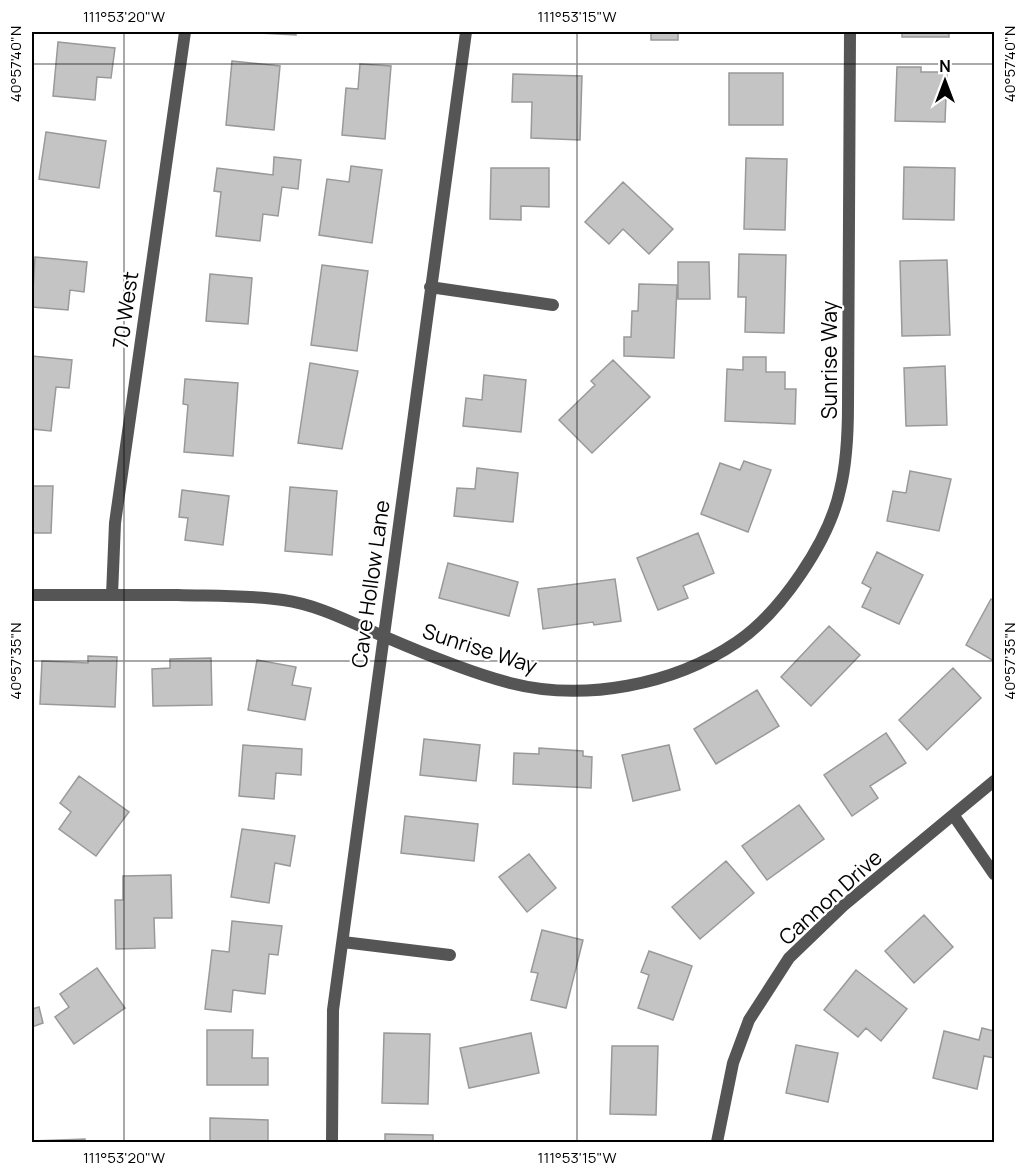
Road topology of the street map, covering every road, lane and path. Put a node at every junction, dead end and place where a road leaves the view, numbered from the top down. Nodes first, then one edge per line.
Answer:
1 (185, 32) edge
2 (466, 32) edge
3 (850, 32) edge
4 (430, 287) junction
5 (553, 305) dead end
6 (32, 595) edge
7 (112, 595) junction
8 (383, 636) junction
9 (994, 782) edge
10 (954, 816) junction
11 (994, 874) edge
12 (343, 942) junction
13 (450, 955) dead end
14 (332, 1143) edge
15 (717, 1143) edge

1 - 7 street, 70 West
2 - 4 street, Cave Hollow Lane
3 - 8 street, Sunrise Way
4 - 5 street
4 - 8 street, Cave Hollow Lane
6 - 7 street, Sunrise Way
7 - 8 street, Sunrise Way
8 - 12 street, Cave Hollow Lane
9 - 10 street, Cannon Drive
10 - 11 street
10 - 15 street, Cannon Drive
12 - 13 street
12 - 14 street, Cave Hollow Lane

